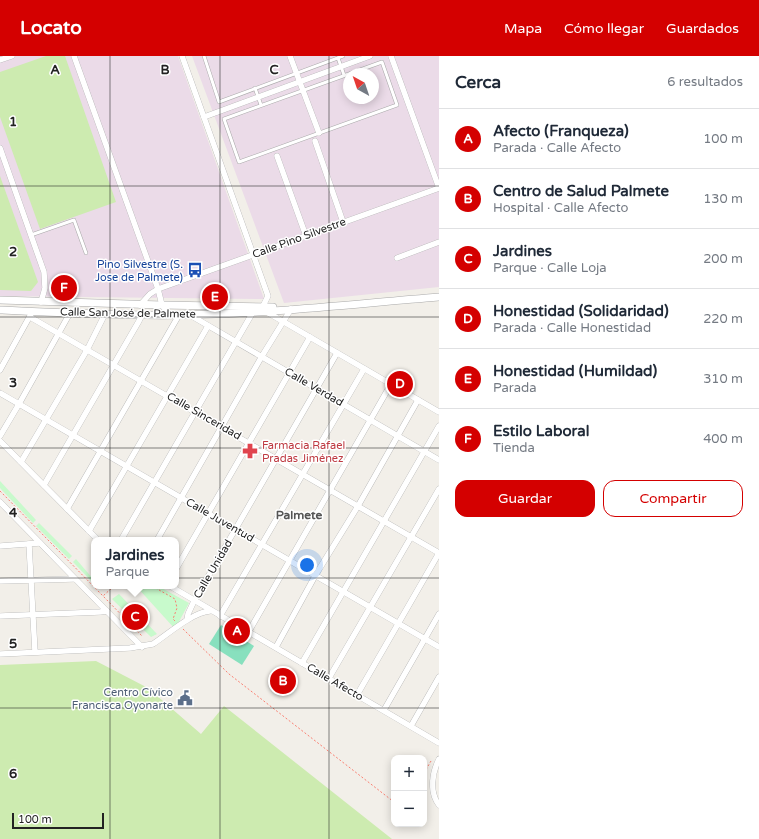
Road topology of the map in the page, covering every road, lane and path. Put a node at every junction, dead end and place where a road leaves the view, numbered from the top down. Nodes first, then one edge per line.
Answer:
1 (12, 56) edge
2 (74, 56) edge
3 (182, 56) edge
4 (204, 56) edge
5 (290, 56) edge
6 (343, 56) edge
7 (370, 56) edge
8 (391, 56) edge
9 (338, 58) junction
10 (0, 60) edge
11 (341, 67) junction
12 (366, 68) edge
13 (297, 73) junction
14 (343, 73) edge
15 (343, 76) edge
16 (300, 82) junction
17 (255, 88) junction
18 (303, 90) junction
19 (258, 97) junction
20 (261, 105) junction
21 (204, 117) junction
22 (319, 133) junction
23 (314, 141) dead end
24 (0, 148) edge
25 (277, 156) dead end
26 (439, 188) edge
27 (343, 222) junction
28 (31, 236) junction
29 (306, 236) junction
30 (439, 242) edge
31 (86, 252) dead end
32 (253, 255) junction
33 (397, 258) dead end
34 (158, 289) junction
35 (439, 297) edge
36 (0, 300) edge
37 (41, 302) junction
38 (69, 303) junction
39 (140, 305) junction
40 (162, 305) junction
41 (303, 308) junction
42 (264, 309) junction
43 (291, 309) junction
44 (0, 310) edge
45 (253, 312) junction
46 (31, 314) junction
47 (70, 314) junction
48 (105, 314) junction
49 (142, 315) junction
50 (168, 315) junction
51 (179, 315) junction
52 (189, 315) junction
53 (284, 322) junction
54 (208, 326) junction
55 (59, 333) junction
56 (310, 337) junction
57 (236, 341) junction
58 (87, 350) junction
59 (337, 353) junction
60 (262, 356) junction
61 (114, 365) junction
62 (364, 368) junction
63 (0, 370) edge
64 (289, 373) junction
65 (141, 380) junction
66 (391, 384) junction
67 (316, 388) junction
68 (0, 393) edge
69 (168, 396) junction
70 (418, 400) junction
71 (19, 404) junction
72 (344, 405) junction
73 (196, 412) junction
74 (439, 412) edge
75 (46, 419) junction
76 (370, 420) junction
77 (439, 426) edge
78 (221, 427) junction
79 (398, 435) junction
80 (0, 436) edge
81 (74, 436) junction
82 (0, 441) edge
83 (249, 443) junction
84 (101, 450) junction
85 (424, 451) junction
86 (276, 459) junction
87 (439, 460) edge
88 (21, 462) junction
89 (128, 466) junction
90 (304, 474) junction
91 (154, 482) junction
92 (44, 485) junction
93 (439, 489) edge
94 (330, 490) junction
95 (0, 491) edge
96 (180, 497) junction
97 (0, 502) edge
98 (358, 506) junction
99 (67, 509) junction
100 (8, 510) junction
101 (0, 511) edge
102 (208, 513) junction
103 (384, 522) junction
104 (236, 529) junction
105 (89, 531) junction
106 (95, 537) edge
107 (123, 537) edge
108 (158, 537) edge
109 (411, 538) junction
110 (40, 543) junction
111 (29, 544) junction
112 (262, 544) junction
113 (0, 546) edge
114 (439, 553) edge
115 (291, 560) junction
116 (179, 564) edge
117 (316, 576) junction
118 (74, 579) junction
119 (31, 580) junction
120 (0, 581) edge
121 (91, 584) edge
122 (96, 589) edge
123 (111, 589) edge
124 (157, 589) edge
125 (175, 589) edge
126 (343, 591) junction
127 (103, 596) junction
128 (194, 601) junction
129 (370, 607) junction
130 (107, 611) junction
131 (210, 611) junction
132 (439, 614) edge
133 (32, 615) junction
134 (0, 616) edge
135 (220, 616) junction
136 (187, 620) junction
137 (398, 623) junction
138 (179, 626) junction
139 (248, 632) junction
140 (142, 636) dead end
141 (425, 638) junction
142 (142, 647) junction
143 (276, 647) junction
144 (439, 647) edge
145 (35, 652) junction
146 (0, 654) edge
147 (302, 663) junction
148 (439, 677) edge
149 (329, 678) junction
150 (356, 695) junction
151 (384, 710) junction
152 (411, 726) junction
153 (438, 741) edge
154 (439, 759) edge
155 (432, 760) dead end
156 (427, 768) edge
157 (391, 800) edge
158 (439, 805) edge

1 - 10 street
2 - 34 street
3 - 21 street
4 - 17 lane
5 - 13 street
6 - 9 lane
7 - 11 street
8 - 26 street
9 - 11 lane
9 - 13 lane
11 - 14 lane
11 - 16 street
12 - 22 lane
13 - 16 street
13 - 17 lane
15 - 18 lane
16 - 18 street
16 - 19 street
17 - 19 lane
18 - 20 lane
18 - 22 street
19 - 20 lane
19 - 21 street
20 - 22 lane
21 - 32 street
23 - 27 street
24 - 28 street
25 - 29 street
26 - 27 street, Calle Pino Silvestre
27 - 29 street, Calle Pino Silvestre
28 - 31 lane
28 - 37 street
29 - 32 street, Calle Pino Silvestre
30 - 33 street
32 - 34 street, Calle Pino Silvestre
32 - 42 street
34 - 39 street
34 - 40 street
35 - 41 street, Calle San José de Palmete
36 - 37 street, Calle San José de Palmete
37 - 38 street, Calle San José de Palmete
37 - 46 street
38 - 39 street, Calle San José de Palmete
38 - 46 street
39 - 40 street, Calle San José de Palmete
40 - 42 street, Calle San José de Palmete
40 - 50 street
41 - 42 street, Calle San José de Palmete
41 - 43 street, Calle San José de Palmete
42 - 43 street, Calle San José de Palmete
42 - 45 street, Calle San José de Palmete
42 - 53 street
43 - 53 street
44 - 46 street, Calle San José de Palmete
45 - 52 street, Calle San José de Palmete
45 - 57 street
46 - 47 street, Calle San José de Palmete
46 - 55 street, Calle Sinceridad
46 - 63 street
47 - 48 street, Calle San José de Palmete
47 - 55 street
48 - 49 street, Calle San José de Palmete
48 - 58 street
49 - 50 street, Calle San José de Palmete
49 - 61 street
50 - 51 street, Calle San José de Palmete
51 - 52 street, Calle San José de Palmete
51 - 65 street
52 - 54 street, Calle Verdad
53 - 56 street
53 - 60 street
54 - 57 street, Calle Verdad
54 - 69 street
55 - 58 street, Calle Sinceridad
55 - 71 street
56 - 59 street
56 - 64 street
57 - 60 street, Calle Verdad
57 - 73 street
58 - 61 street, Calle Sinceridad
58 - 75 street
59 - 62 street
59 - 67 street, Calle Unidad
60 - 64 street, Calle Verdad
60 - 78 street
61 - 65 street, Calle Sinceridad
61 - 81 street
62 - 66 street
62 - 72 street
64 - 67 street, Calle Verdad
64 - 83 street
65 - 69 street, Calle Sinceridad
65 - 84 street
66 - 70 street
66 - 76 street
67 - 72 street, Calle Verdad
67 - 86 street, Calle Unidad
68 - 71 street, Calle Juventud
69 - 73 street, Calle Sinceridad
69 - 89 street
70 - 74 street
70 - 79 street
71 - 75 street, Calle Juventud
71 - 80 street
72 - 76 street, Calle Verdad
72 - 90 street
73 - 78 street, Calle Sinceridad
73 - 91 street
75 - 81 street, Calle Juventud
75 - 88 street
76 - 79 street, Calle Verdad
76 - 94 street
77 - 85 street
78 - 83 street, Calle Sinceridad
78 - 96 street
79 - 85 street, Calle Verdad
79 - 98 street
81 - 84 street, Calle Juventud
81 - 92 street
82 - 88 street
83 - 86 street, Calle Sinceridad
83 - 102 street
84 - 89 street, Calle Juventud
84 - 99 street
85 - 87 street, Calle Verdad
85 - 103 street
86 - 90 street, Calle Sinceridad
86 - 104 street, Calle Unidad
88 - 92 street
89 - 91 street, Calle Juventud
89 - 105 street
90 - 94 street, Calle Sinceridad
90 - 112 street
91 - 96 street, Calle Juventud
91 - 107 street
92 - 99 street
93 - 109 street
94 - 98 street, Calle Sinceridad
94 - 115 street
95 - 121 path
96 - 102 street, Calle Juventud
96 - 108 street
97 - 100 street
98 - 103 street, Calle Sinceridad
98 - 117 street
99 - 105 street
100 - 101 street
100 - 110 street
102 - 104 street, Calle Juventud
102 - 116 street
103 - 109 street, Calle Sinceridad
103 - 126 street
104 - 112 street, Calle Juventud
104 - 128 street, Calle Unidad
105 - 106 street
109 - 114 street, Calle Sinceridad
109 - 129 street
110 - 111 street
110 - 118 street
111 - 113 street
111 - 119 street
112 - 115 street, Calle Juventud
112 - 135 street
114 - 137 street
115 - 117 street, Calle Juventud
115 - 139 street
117 - 126 street, Calle Juventud
117 - 143 street
118 - 119 street
118 - 130 street
119 - 120 street
119 - 133 street
122 - 127 path
123 - 127 path
124 - 138 path
125 - 128 street, Calle Afecto
126 - 129 street, Calle Juventud
126 - 147 street
127 - 140 path
128 - 131 street, Calle Afecto
128 - 136 street, Calle Unidad
129 - 137 street, Calle Juventud
129 - 149 street
130 - 133 street
130 - 142 street
131 - 135 street, Calle Afecto
131 - 136 street
132 - 141 street
133 - 134 street
133 - 145 street
135 - 139 street, Calle Afecto
136 - 138 street
137 - 141 street, Calle Juventud
137 - 150 street
138 - 142 street
138 - 157 path
139 - 143 street, Calle Afecto
141 - 144 street, Calle Juventud
141 - 151 street
142 - 145 street
143 - 147 street, Calle Afecto
145 - 146 street
147 - 149 street, Calle Afecto
148 - 152 street
149 - 150 street, Calle Afecto
150 - 151 street, Calle Afecto
151 - 152 street, Calle Afecto
152 - 153 street, Calle Afecto
154 - 158 street
155 - 156 path

